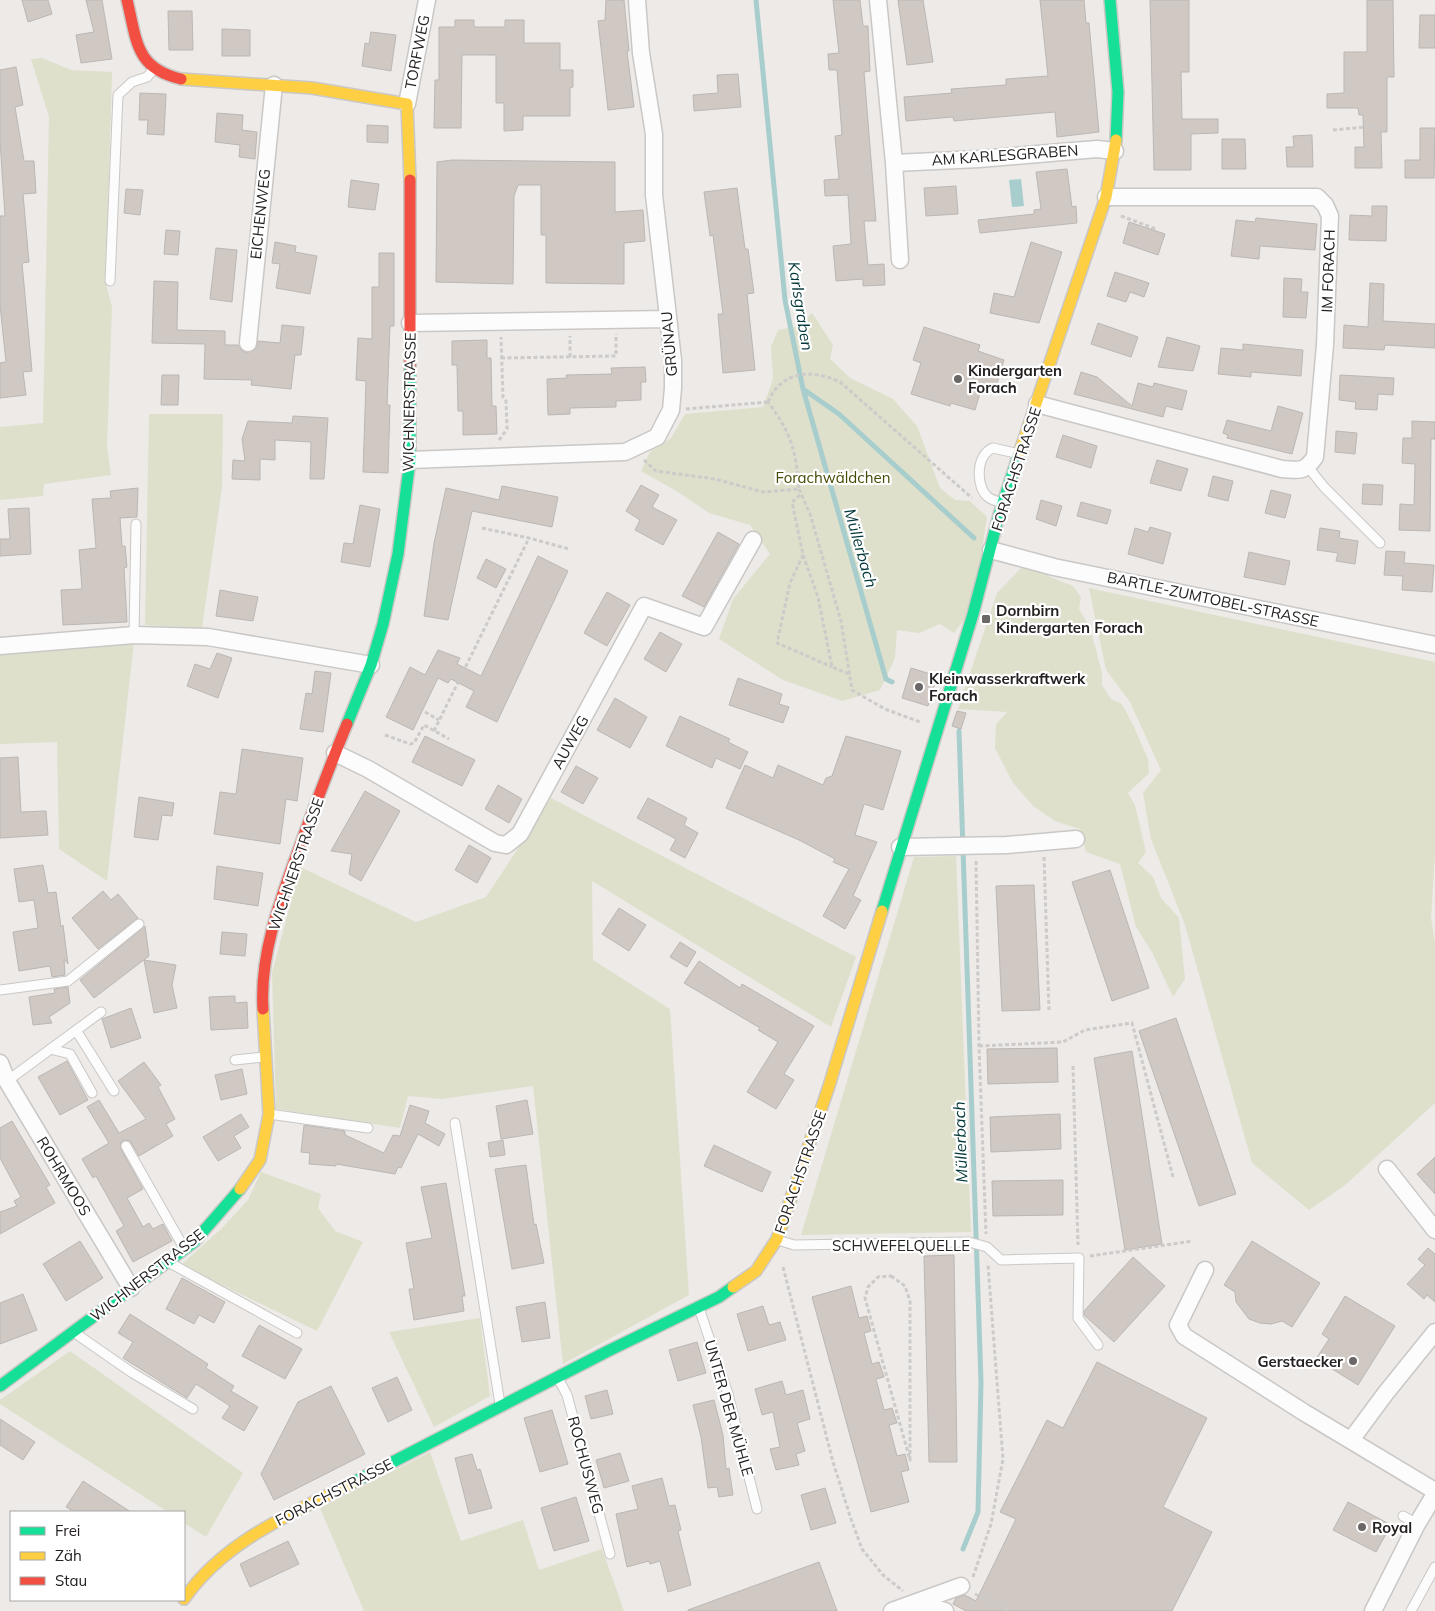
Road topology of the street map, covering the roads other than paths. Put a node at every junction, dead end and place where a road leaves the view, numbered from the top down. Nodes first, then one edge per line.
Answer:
1 (127, 0) edge
2 (427, 0) edge
3 (637, 0) edge
4 (878, 0) edge
5 (1110, 0) edge
6 (154, 69) junction
7 (274, 85) junction
8 (407, 104) junction
9 (1115, 151) junction
10 (894, 163) junction
11 (1104, 203) junction
12 (900, 260) dead end
13 (110, 281) dead end
14 (667, 319) junction
15 (410, 323) junction
16 (248, 343) dead end
17 (1037, 404) junction
18 (1020, 454) junction
19 (410, 460) junction
20 (1308, 467) junction
21 (1004, 504) junction
22 (136, 524) dead end
23 (753, 540) dead end
24 (1380, 543) dead end
25 (991, 550) junction
26 (134, 635) junction
27 (1435, 645) edge
28 (0, 646) edge
29 (371, 665) junction
30 (335, 753) junction
31 (1076, 839) dead end
32 (900, 847) junction
33 (139, 924) dead end
34 (0, 990) edge
35 (101, 1012) dead end
36 (76, 1030) junction
37 (50, 1049) junction
38 (266, 1057) junction
39 (235, 1060) dead end
40 (0, 1063) edge
41 (7, 1081) junction
42 (114, 1091) dead end
43 (92, 1093) dead end
44 (269, 1114) junction
45 (454, 1123) dead end
46 (368, 1128) dead end
47 (126, 1146) dead end
48 (1387, 1170) dead end
49 (1435, 1230) edge
50 (778, 1240) junction
51 (185, 1249) junction
52 (167, 1262) junction
53 (1205, 1270) dead end
54 (131, 1288) junction
55 (698, 1308) junction
56 (1435, 1332) edge
57 (74, 1333) junction
58 (297, 1333) dead end
59 (1098, 1345) dead end
60 (558, 1377) junction
61 (0, 1386) edge
62 (501, 1408) junction
63 (193, 1409) dead end
64 (1351, 1440) junction
65 (1435, 1493) edge
66 (757, 1509) dead end
67 (610, 1554) dead end
68 (1435, 1567) edge
69 (965, 1589) road end
70 (185, 1598) edge
71 (917, 1602) junction
72 (892, 1611) edge
73 (945, 1611) edge
74 (1373, 1611) edge
75 (1411, 1611) edge

1 - 6 street
2 - 8 street, TORFWEG
3 - 14 street, GRÜNAU
4 - 10 street
5 - 9 street, FORACHSTRASSE
6 - 7 street
6 - 13 lane
7 - 8 street
7 - 16 street, EICHENWEG
8 - 15 street, WICHNERSTRASSE
9 - 10 street, AM KARLESGRABEN
9 - 11 street, FORACHSTRASSE
10 - 12 street
11 - 17 street, FORACHSTRASSE
11 - 20 street, IM FORACH
14 - 15 street, WICHNERSTRASSE
14 - 19 street, GRÜNAU
15 - 19 street, WICHNERSTRASSE
17 - 18 street, FORACHSTRASSE
17 - 20 street
18 - 21 street, FORACHSTRASSE
18 - 21 lane
19 - 29 street, WICHNERSTRASSE
20 - 24 lane
21 - 25 street, FORACHSTRASSE
22 - 26 lane
23 - 30 street, AUWEG
25 - 27 street, BARTLE-ZUMTOBEL-STRASSE
25 - 32 street, FORACHSTRASSE
26 - 28 street
26 - 29 street
29 - 30 street, WICHNERSTRASSE
30 - 38 street, WICHNERSTRASSE
31 - 32 street
32 - 50 street, FORACHSTRASSE
33 - 34 lane
35 - 36 lane
36 - 37 lane
36 - 42 lane
37 - 41 lane
37 - 43 lane
38 - 39 lane
38 - 44 street, WICHNERSTRASSE
40 - 41 street, ROHRMOOS
41 - 54 street, ROHRMOOS
44 - 46 lane
44 - 51 street, WICHNERSTRASSE
45 - 62 lane
47 - 51 lane
48 - 49 street
50 - 55 street, FORACHSTRASSE
50 - 59 lane, SCHWEFELQUELLE
51 - 52 street, WICHNERSTRASSE
52 - 54 street, WICHNERSTRASSE
52 - 58 lane
53 - 64 street
54 - 57 street, WICHNERSTRASSE
55 - 60 street, FORACHSTRASSE
55 - 66 lane, UNTER DER MÜHLE
56 - 64 street
57 - 61 street, WICHNERSTRASSE
57 - 63 lane
60 - 62 street, FORACHSTRASSE
60 - 67 lane, ROCHUSWEG
62 - 70 street, FORACHSTRASSE
64 - 65 street
65 - 74 street
68 - 75 lane
69 - 71 street
71 - 72 street
71 - 73 street

